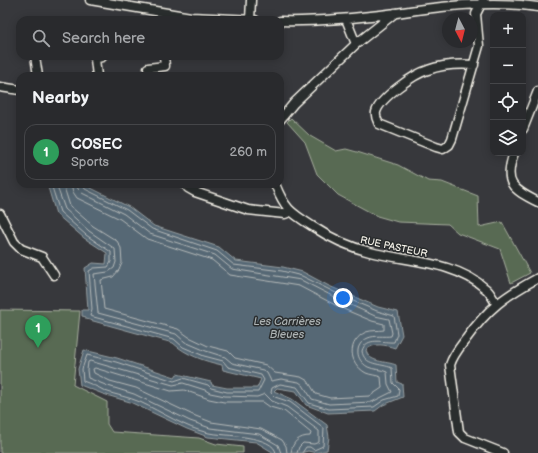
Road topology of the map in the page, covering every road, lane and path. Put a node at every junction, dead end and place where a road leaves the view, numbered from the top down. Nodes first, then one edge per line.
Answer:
1 (90, 0) edge
2 (251, 0) edge
3 (482, 1) edge
4 (538, 7) edge
5 (395, 13) junction
6 (160, 16) edge
7 (250, 16) edge
8 (346, 19) junction
9 (284, 21) edge
10 (356, 44) junction
11 (36, 60) edge
12 (95, 60) edge
13 (164, 60) edge
14 (474, 65) junction
15 (148, 68) dead end
16 (37, 72) edge
17 (97, 72) edge
18 (0, 87) edge
19 (16, 89) edge
20 (537, 95) edge
21 (284, 115) edge
22 (526, 122) edge
23 (513, 156) edge
24 (190, 188) edge
25 (277, 188) edge
26 (538, 202) edge
27 (290, 212) junction
28 (0, 214) edge
29 (54, 275) dead end
30 (538, 278) edge
31 (496, 303) junction
32 (503, 453) edge

1 - 6 street
2 - 7 street
3 - 4 street
3 - 5 street
3 - 14 street
5 - 8 street
5 - 10 street
8 - 9 street
8 - 10 street
10 - 21 street
11 - 16 street
12 - 17 street
13 - 15 street
14 - 14 street
18 - 19 street
20 - 22 street
23 - 26 street
24 - 27 street
25 - 27 street, RUE PASTEUR
27 - 31 street, RUE PASTEUR
28 - 29 street
30 - 31 street
31 - 32 street

